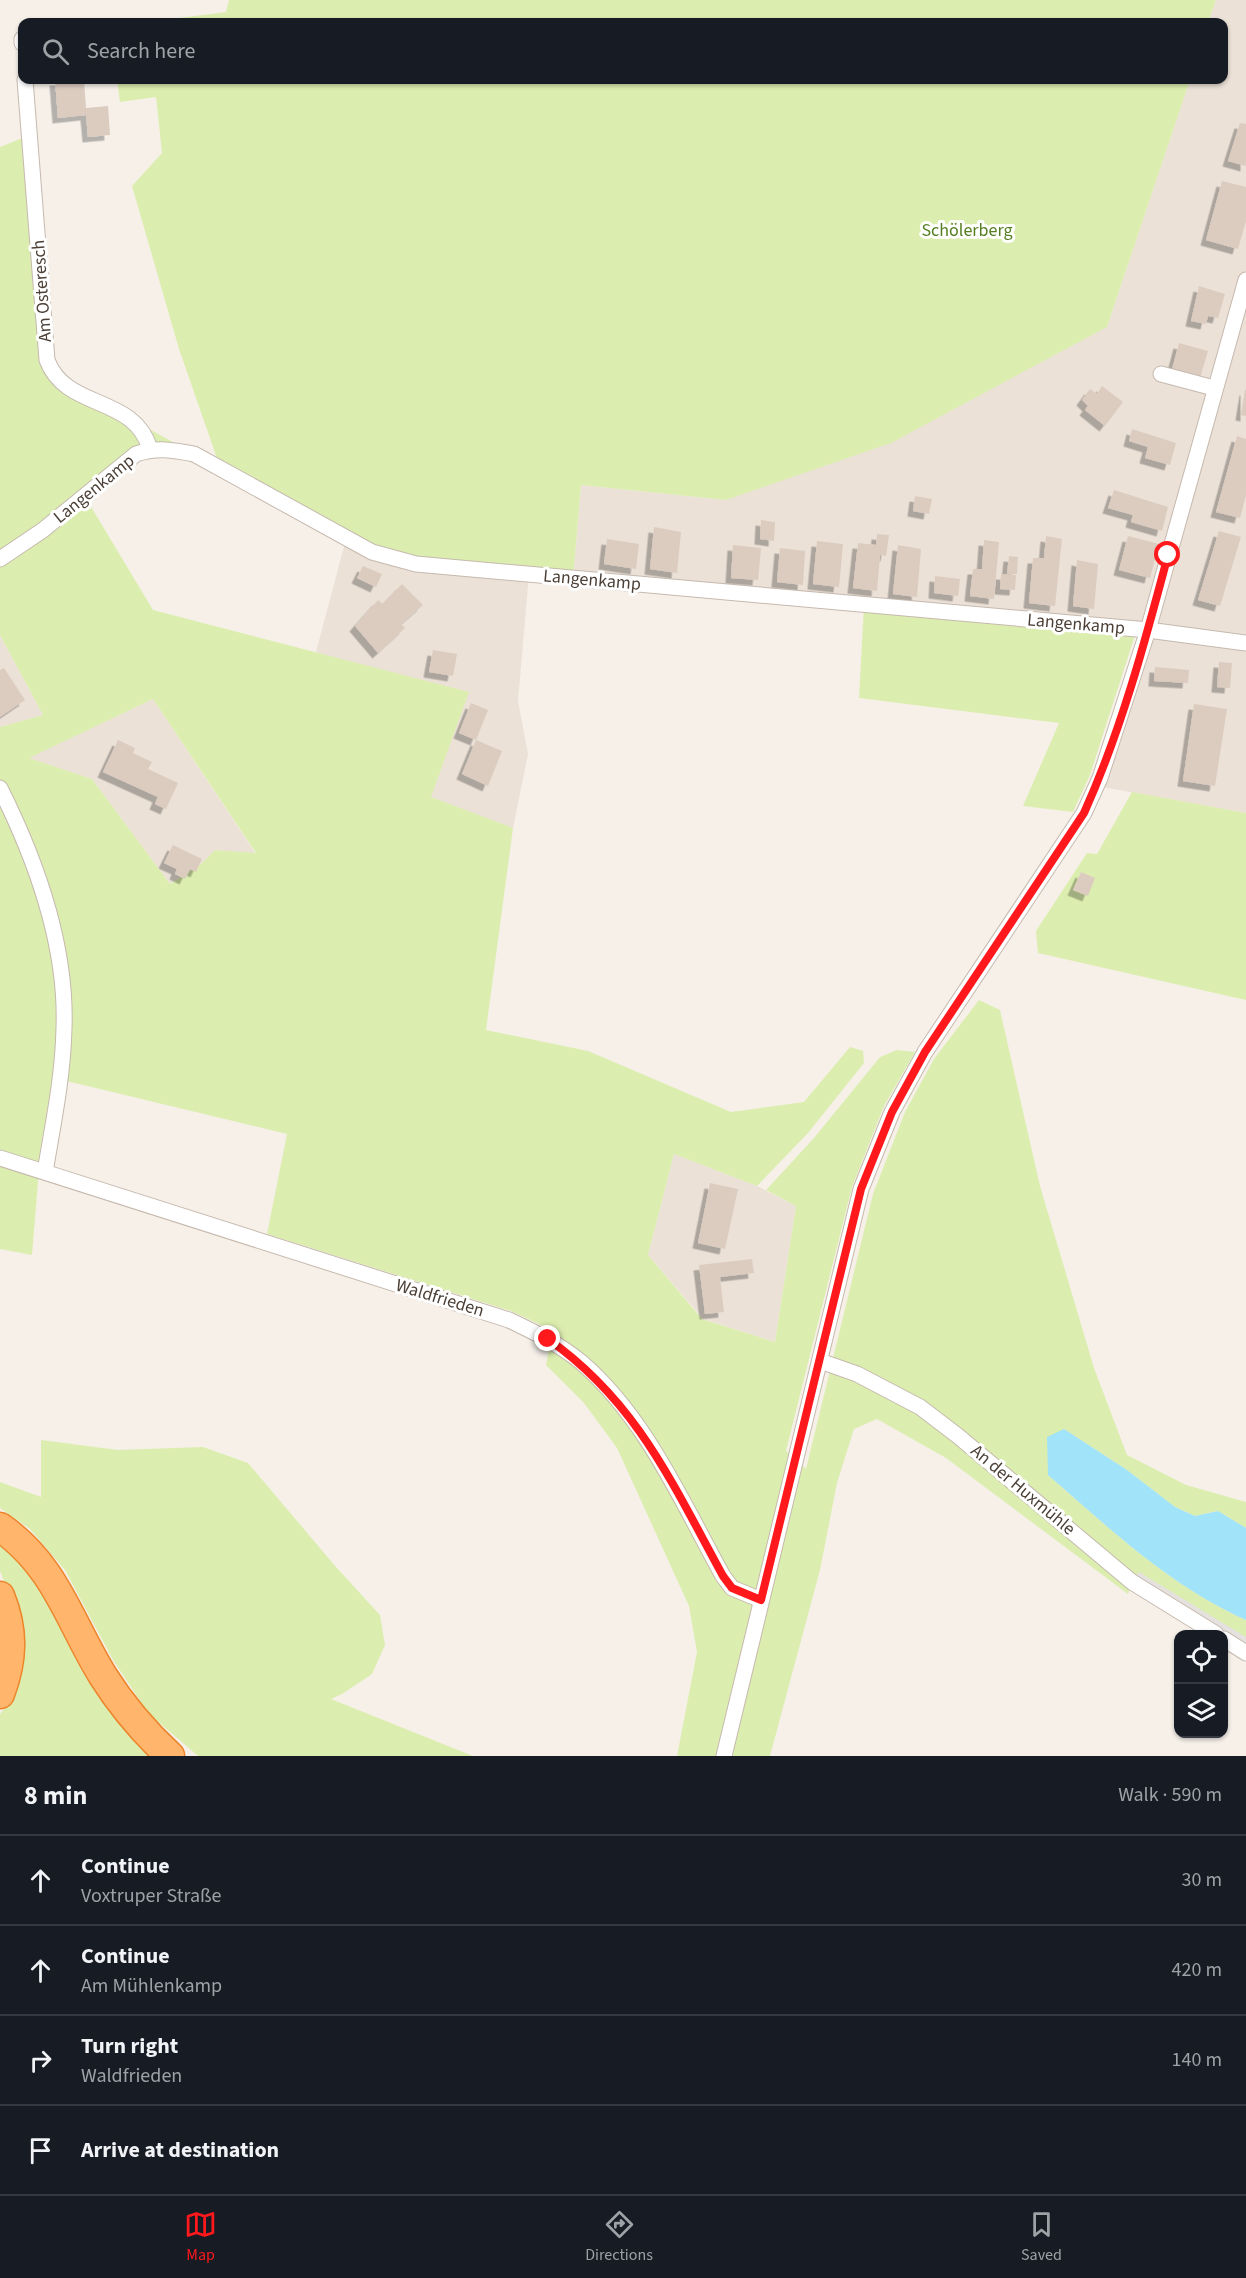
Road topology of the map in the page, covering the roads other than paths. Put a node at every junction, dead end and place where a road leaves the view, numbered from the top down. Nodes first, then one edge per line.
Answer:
1 (26, 84) edge
2 (1246, 280) edge
3 (1161, 374) dead end
4 (1214, 388) junction
5 (150, 449) junction
6 (0, 559) edge
7 (1148, 630) junction
8 (1246, 643) edge
9 (0, 788) edge
10 (0, 1158) edge
11 (45, 1172) junction
12 (820, 1361) junction
13 (0, 1527) edge
14 (0, 1596) edge
15 (761, 1600) junction
16 (1208, 1630) edge
17 (1228, 1642) edge
18 (1246, 1653) edge
19 (0, 1694) edge
20 (170, 1756) edge
21 (724, 1756) edge

1 - 5 street, Am Osteresch
2 - 4 street
3 - 4 street
4 - 7 street
5 - 6 street, Langenkamp
5 - 7 street, Langenkamp
7 - 8 street, Langenkamp
7 - 12 street
9 - 11 street
10 - 11 street, Waldfrieden
11 - 15 street, Waldfrieden
12 - 15 street
12 - 16 street, An der Huxmühle
13 - 20 highway
14 - 19 highway
15 - 21 street
17 - 18 street

